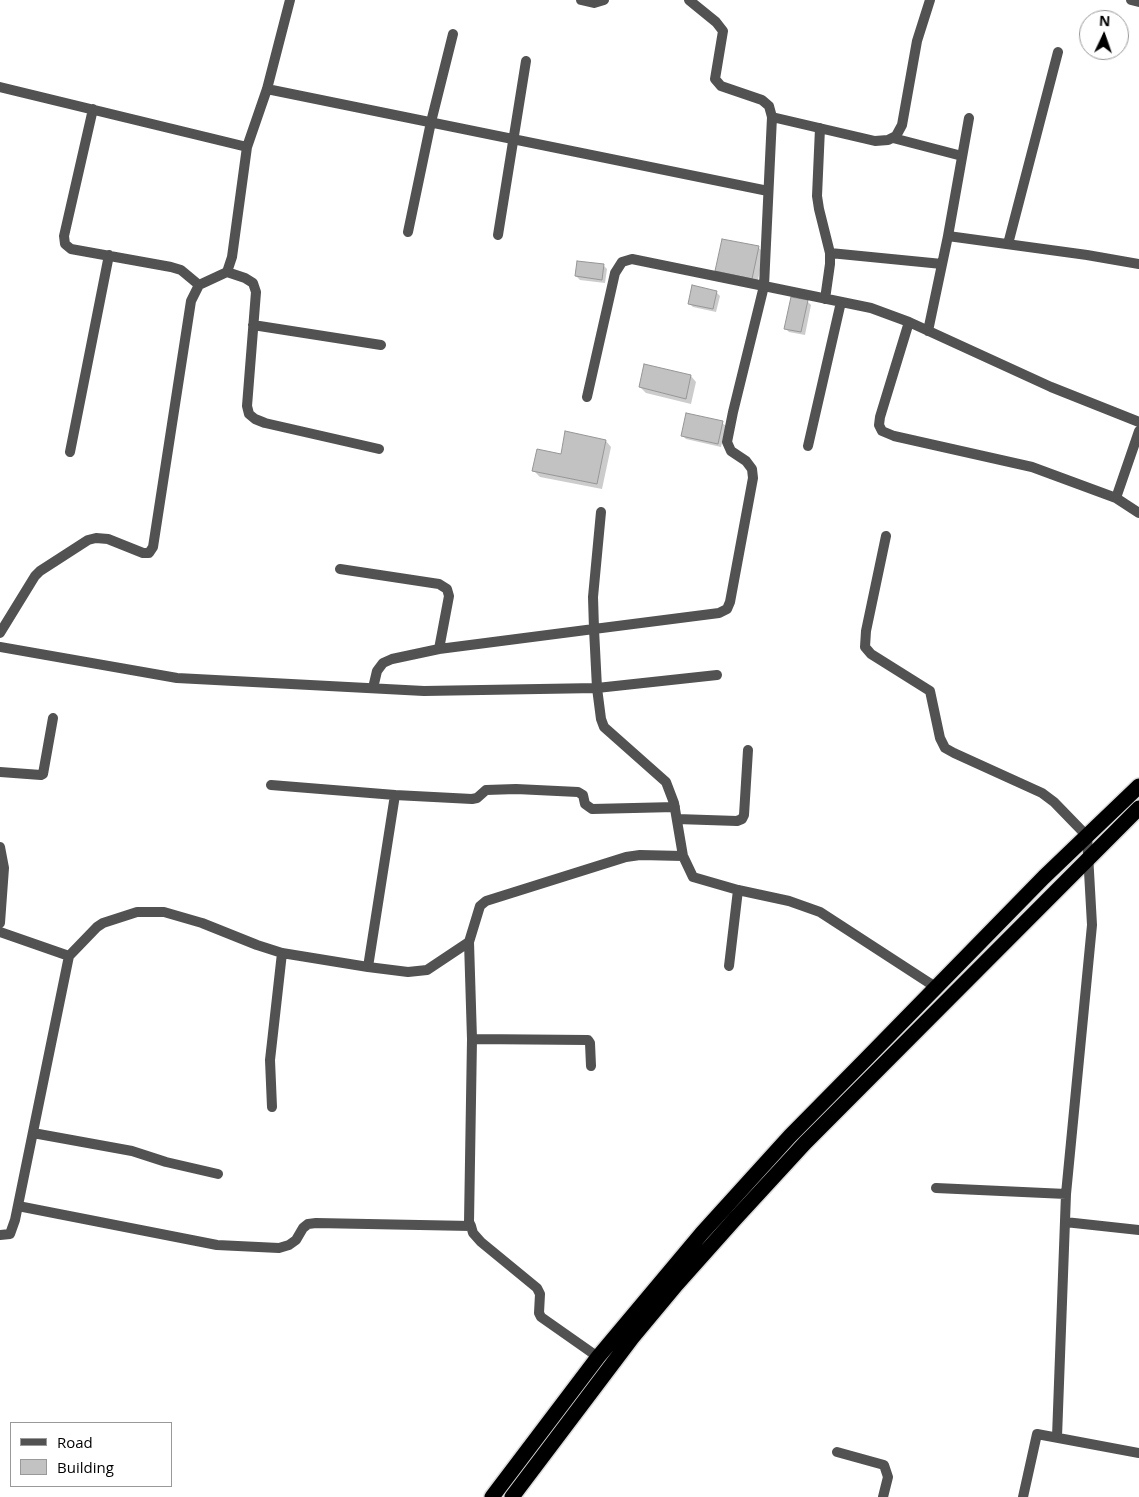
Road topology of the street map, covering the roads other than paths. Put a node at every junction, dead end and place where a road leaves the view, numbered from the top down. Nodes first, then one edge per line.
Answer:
1 (290, 0) edge
2 (581, 0) edge
3 (604, 0) edge
4 (689, 0) edge
5 (930, 0) edge
6 (1131, 0) edge
7 (1139, 2) edge
8 (453, 34) dead end
9 (1058, 52) dead end
10 (526, 61) dead end
11 (0, 87) edge
12 (267, 89) junction
13 (93, 109) junction
14 (772, 116) junction
15 (969, 118) dead end
16 (431, 122) junction
17 (820, 128) junction
18 (893, 138) junction
19 (514, 139) junction
20 (247, 148) junction
21 (962, 156) junction
22 (768, 191) junction
23 (408, 232) dead end
24 (498, 235) dead end
25 (948, 236) junction
26 (1008, 244) junction
27 (830, 253) junction
28 (109, 255) junction
29 (942, 264) junction
30 (1139, 264) edge
31 (227, 272) junction
32 (199, 285) junction
33 (764, 286) junction
34 (825, 299) junction
35 (840, 302) junction
36 (909, 322) junction
37 (253, 325) junction
38 (928, 331) junction
39 (381, 344) dead end
40 (587, 397) dead end
41 (1139, 422) edge
42 (1139, 431) edge
43 (808, 446) dead end
44 (379, 449) dead end
45 (70, 452) dead end
46 (1116, 498) junction
47 (601, 512) dead end
48 (1139, 513) edge
49 (886, 536) dead end
50 (340, 568) dead end
51 (594, 629) junction
52 (0, 633) edge
53 (0, 647) edge
54 (439, 649) junction
55 (718, 675) dead end
56 (373, 688) junction
57 (597, 688) junction
58 (53, 718) dead end
59 (748, 750) dead end
60 (0, 772) edge
61 (272, 785) dead end
62 (1139, 786) edge
63 (396, 795) junction
64 (675, 807) junction
65 (1139, 808) edge
66 (677, 819) junction
67 (1087, 836) junction
68 (0, 847) edge
69 (683, 856) junction
70 (1088, 858) junction
71 (738, 890) junction
72 (0, 923) edge
73 (0, 932) edge
74 (469, 942) junction
75 (282, 952) junction
76 (68, 956) junction
77 (729, 966) dead end
78 (368, 967) junction
79 (937, 988) junction
80 (472, 1039) junction
81 (591, 1066) dead end
82 (272, 1107) dead end
83 (33, 1133) junction
84 (218, 1174) dead end
85 (936, 1188) dead end
86 (1066, 1194) junction
87 (18, 1206) junction
88 (1065, 1222) junction
89 (471, 1226) junction
90 (1139, 1230) edge
91 (0, 1235) edge
92 (598, 1357) junction
93 (1057, 1438) junction
94 (837, 1452) dead end
95 (1139, 1452) edge
96 (492, 1497) edge
97 (512, 1497) edge
98 (884, 1497) edge
99 (1022, 1497) edge

1 - 12 street
2 - 3 street
4 - 14 street
5 - 18 street
6 - 7 street
8 - 16 street
9 - 26 street
10 - 19 street
11 - 13 street
12 - 16 street
12 - 20 street
13 - 20 street
13 - 28 street
14 - 17 street
14 - 22 street
15 - 21 street
16 - 19 street
16 - 23 street
17 - 18 street
17 - 27 street
18 - 21 street
19 - 22 street
19 - 24 street
20 - 31 street
21 - 25 street
22 - 33 street
25 - 26 street
25 - 29 street
26 - 30 street
27 - 29 street
27 - 34 street
28 - 32 street
28 - 45 street
29 - 38 street
31 - 32 street
31 - 37 street
32 - 52 street
33 - 34 street
33 - 40 street
33 - 51 street
34 - 35 street
35 - 36 street
35 - 43 street
36 - 38 street
36 - 46 street
37 - 39 street
37 - 44 street
38 - 41 street
42 - 46 street
46 - 48 street
47 - 51 street
49 - 67 street
50 - 54 street
51 - 54 street
51 - 57 street
53 - 56 street
54 - 56 street
55 - 57 street
56 - 57 street
57 - 64 street
58 - 60 street
59 - 66 street
61 - 63 street
62 - 67 highway
63 - 64 street
63 - 78 street
64 - 66 street
65 - 70 highway
66 - 69 street
67 - 70 street
67 - 79 highway
68 - 72 street
69 - 71 street
69 - 74 street
70 - 86 street
70 - 97 highway
71 - 77 street
71 - 79 street
73 - 76 street
74 - 78 street
74 - 80 street
75 - 76 street
75 - 78 street
75 - 82 street
76 - 83 street
79 - 92 highway
80 - 81 street
80 - 89 street
83 - 84 street
83 - 87 street
85 - 86 street
86 - 88 street
87 - 89 street
87 - 91 street
88 - 90 street
88 - 93 street
89 - 92 street
92 - 96 highway
93 - 95 street
93 - 99 street
94 - 98 street

